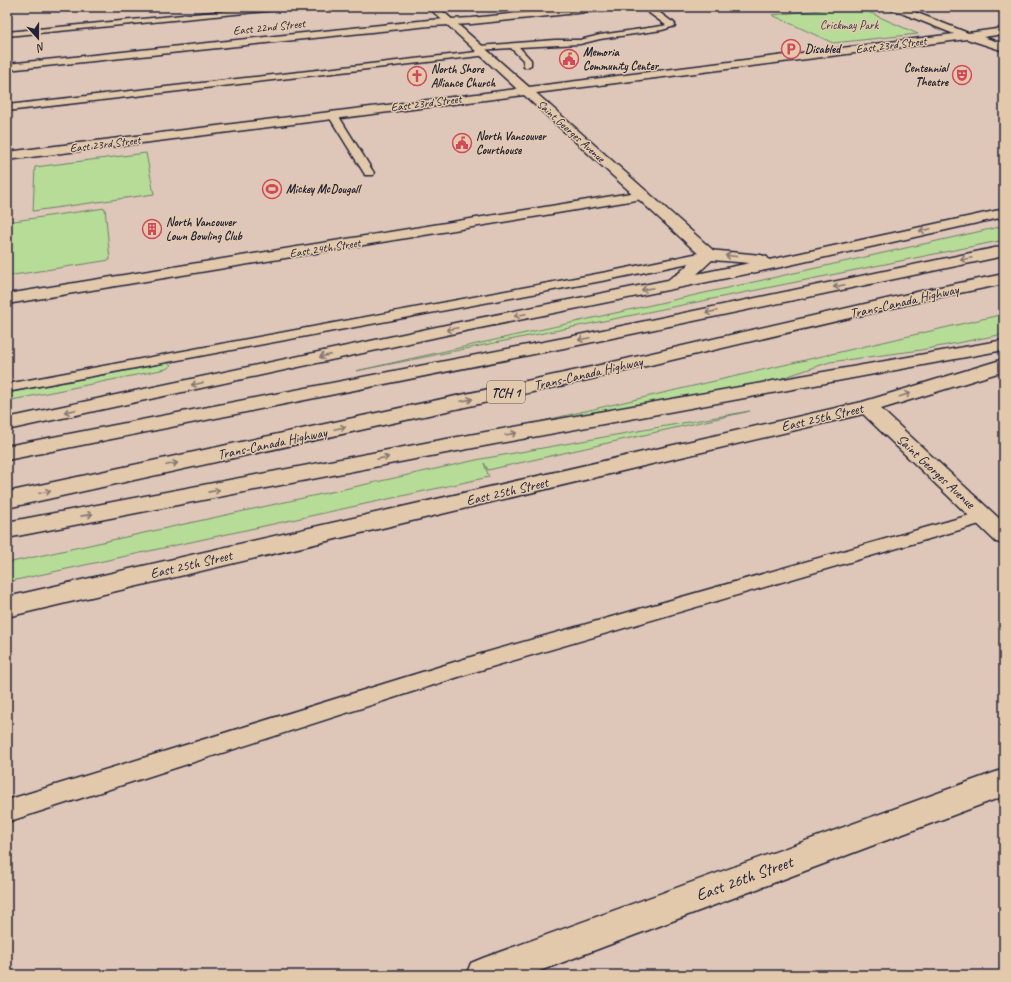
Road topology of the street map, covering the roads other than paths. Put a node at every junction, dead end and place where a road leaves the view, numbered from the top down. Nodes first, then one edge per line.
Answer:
1 (287, 7) edge
2 (433, 7) edge
3 (606, 7) edge
4 (646, 7) edge
5 (894, 7) edge
6 (546, 10) edge
7 (450, 22) junction
8 (670, 24) joint
9 (1004, 30) edge
10 (7, 34) edge
11 (965, 35) junction
12 (513, 45) junction
13 (1004, 48) edge
14 (482, 51) junction
15 (1004, 58) edge
16 (527, 65) dead end
17 (7, 67) edge
18 (527, 90) junction
19 (7, 108) edge
20 (333, 115) junction
21 (7, 156) edge
22 (369, 173) dead end
23 (643, 195) junction
24 (1004, 213) edge
25 (1004, 251) edge
26 (709, 255) junction
27 (781, 262) junction
28 (1004, 279) edge
29 (670, 284) junction
30 (7, 300) edge
31 (1004, 345) edge
32 (1004, 365) edge
33 (7, 388) edge
34 (867, 407) junction
35 (7, 424) edge
36 (7, 453) edge
37 (7, 500) edge
38 (984, 517) junction
39 (7, 530) edge
40 (1004, 536) edge
41 (7, 607) edge
42 (1004, 782) edge
43 (7, 811) edge
44 (483, 975) edge

1 - 10 lane
2 - 7 main road, Saint Georges Avenue
3 - 6 main road, East 22nd Street
4 - 8 main road
5 - 11 main road
6 - 7 main road, East 22nd Street
7 - 14 main road, Saint Georges Avenue
7 - 17 main road, East 22nd Street
8 - 12 lane
9 - 11 main road, East 23rd Street
11 - 13 main road
11 - 15 main road
11 - 18 main road, East 23rd Street
12 - 14 lane
12 - 16 lane
14 - 18 main road, Saint Georges Avenue
14 - 19 lane
18 - 20 main road, East 23rd Street
18 - 23 main road, Saint Georges Avenue
20 - 21 main road, East 23rd Street
20 - 22 lane
23 - 26 main road, Saint Georges Avenue
23 - 30 main road, East 24th Street
24 -> 27 main road
25 -> 36 main road, Trans-Canada Highway
27 -> 26 main road
26 - 29 main road
26 - 33 lane
27 - 29 main road
37 -> 28 main road, Trans-Canada Highway / TCH 1
29 -> 35 main road
39 -> 31 main road
34 -> 32 main road, East 25th Street
34 - 38 main road, Saint Georges Avenue
34 - 41 main road, East 25th Street
38 - 40 main road, Saint Georges Avenue
38 - 43 lane
42 - 44 main road, East 26th Street

